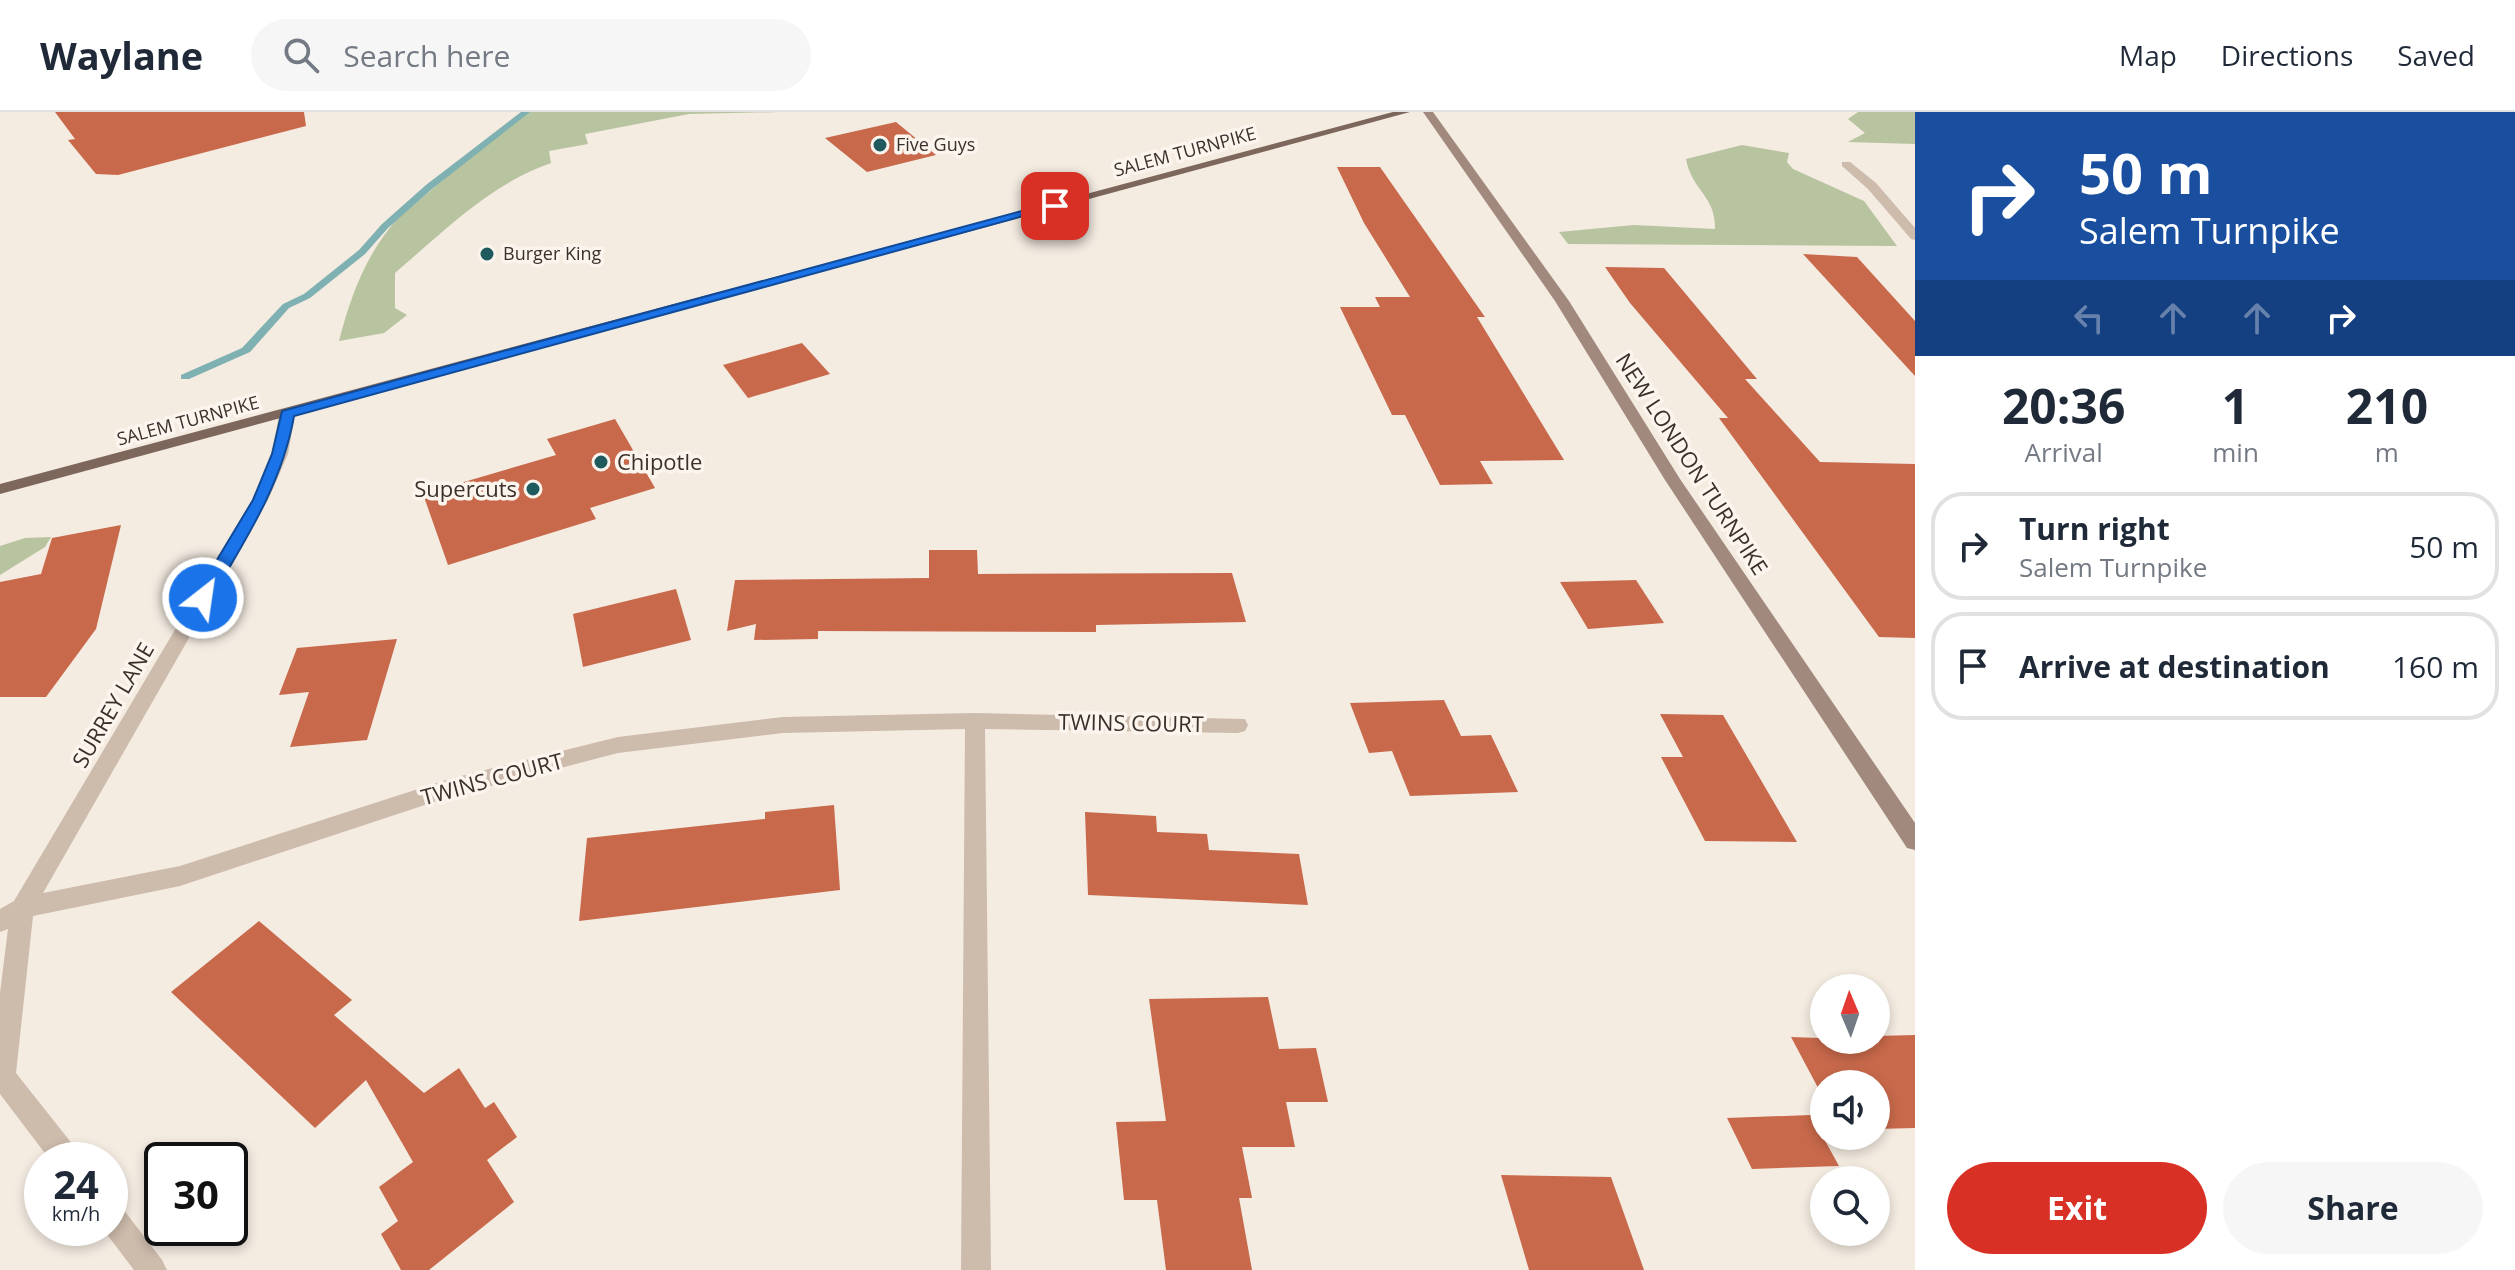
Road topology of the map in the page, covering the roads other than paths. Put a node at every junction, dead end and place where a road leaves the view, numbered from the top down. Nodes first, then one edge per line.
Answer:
1 (1405, 112) edge
2 (1428, 112) edge
3 (1846, 164) dead end
4 (1915, 236) edge
5 (287, 414) junction
6 (0, 489) edge
7 (975, 721) junction
8 (1238, 725) dead end
9 (1915, 841) edge
10 (11, 915) edge
11 (53, 1142) edge
12 (128, 1239) edge
13 (152, 1270) edge
14 (976, 1270) edge

1 - 5 main road, SALEM TURNPIKE
2 - 9 main road, NEW LONDON TURNPIKE
3 - 4 street
5 - 6 main road, SALEM TURNPIKE
5 - 10 street, SURREY LANE
7 - 8 street, TWINS COURT
7 - 10 street, TWINS COURT
7 - 14 street
10 - 11 street
12 - 13 street

